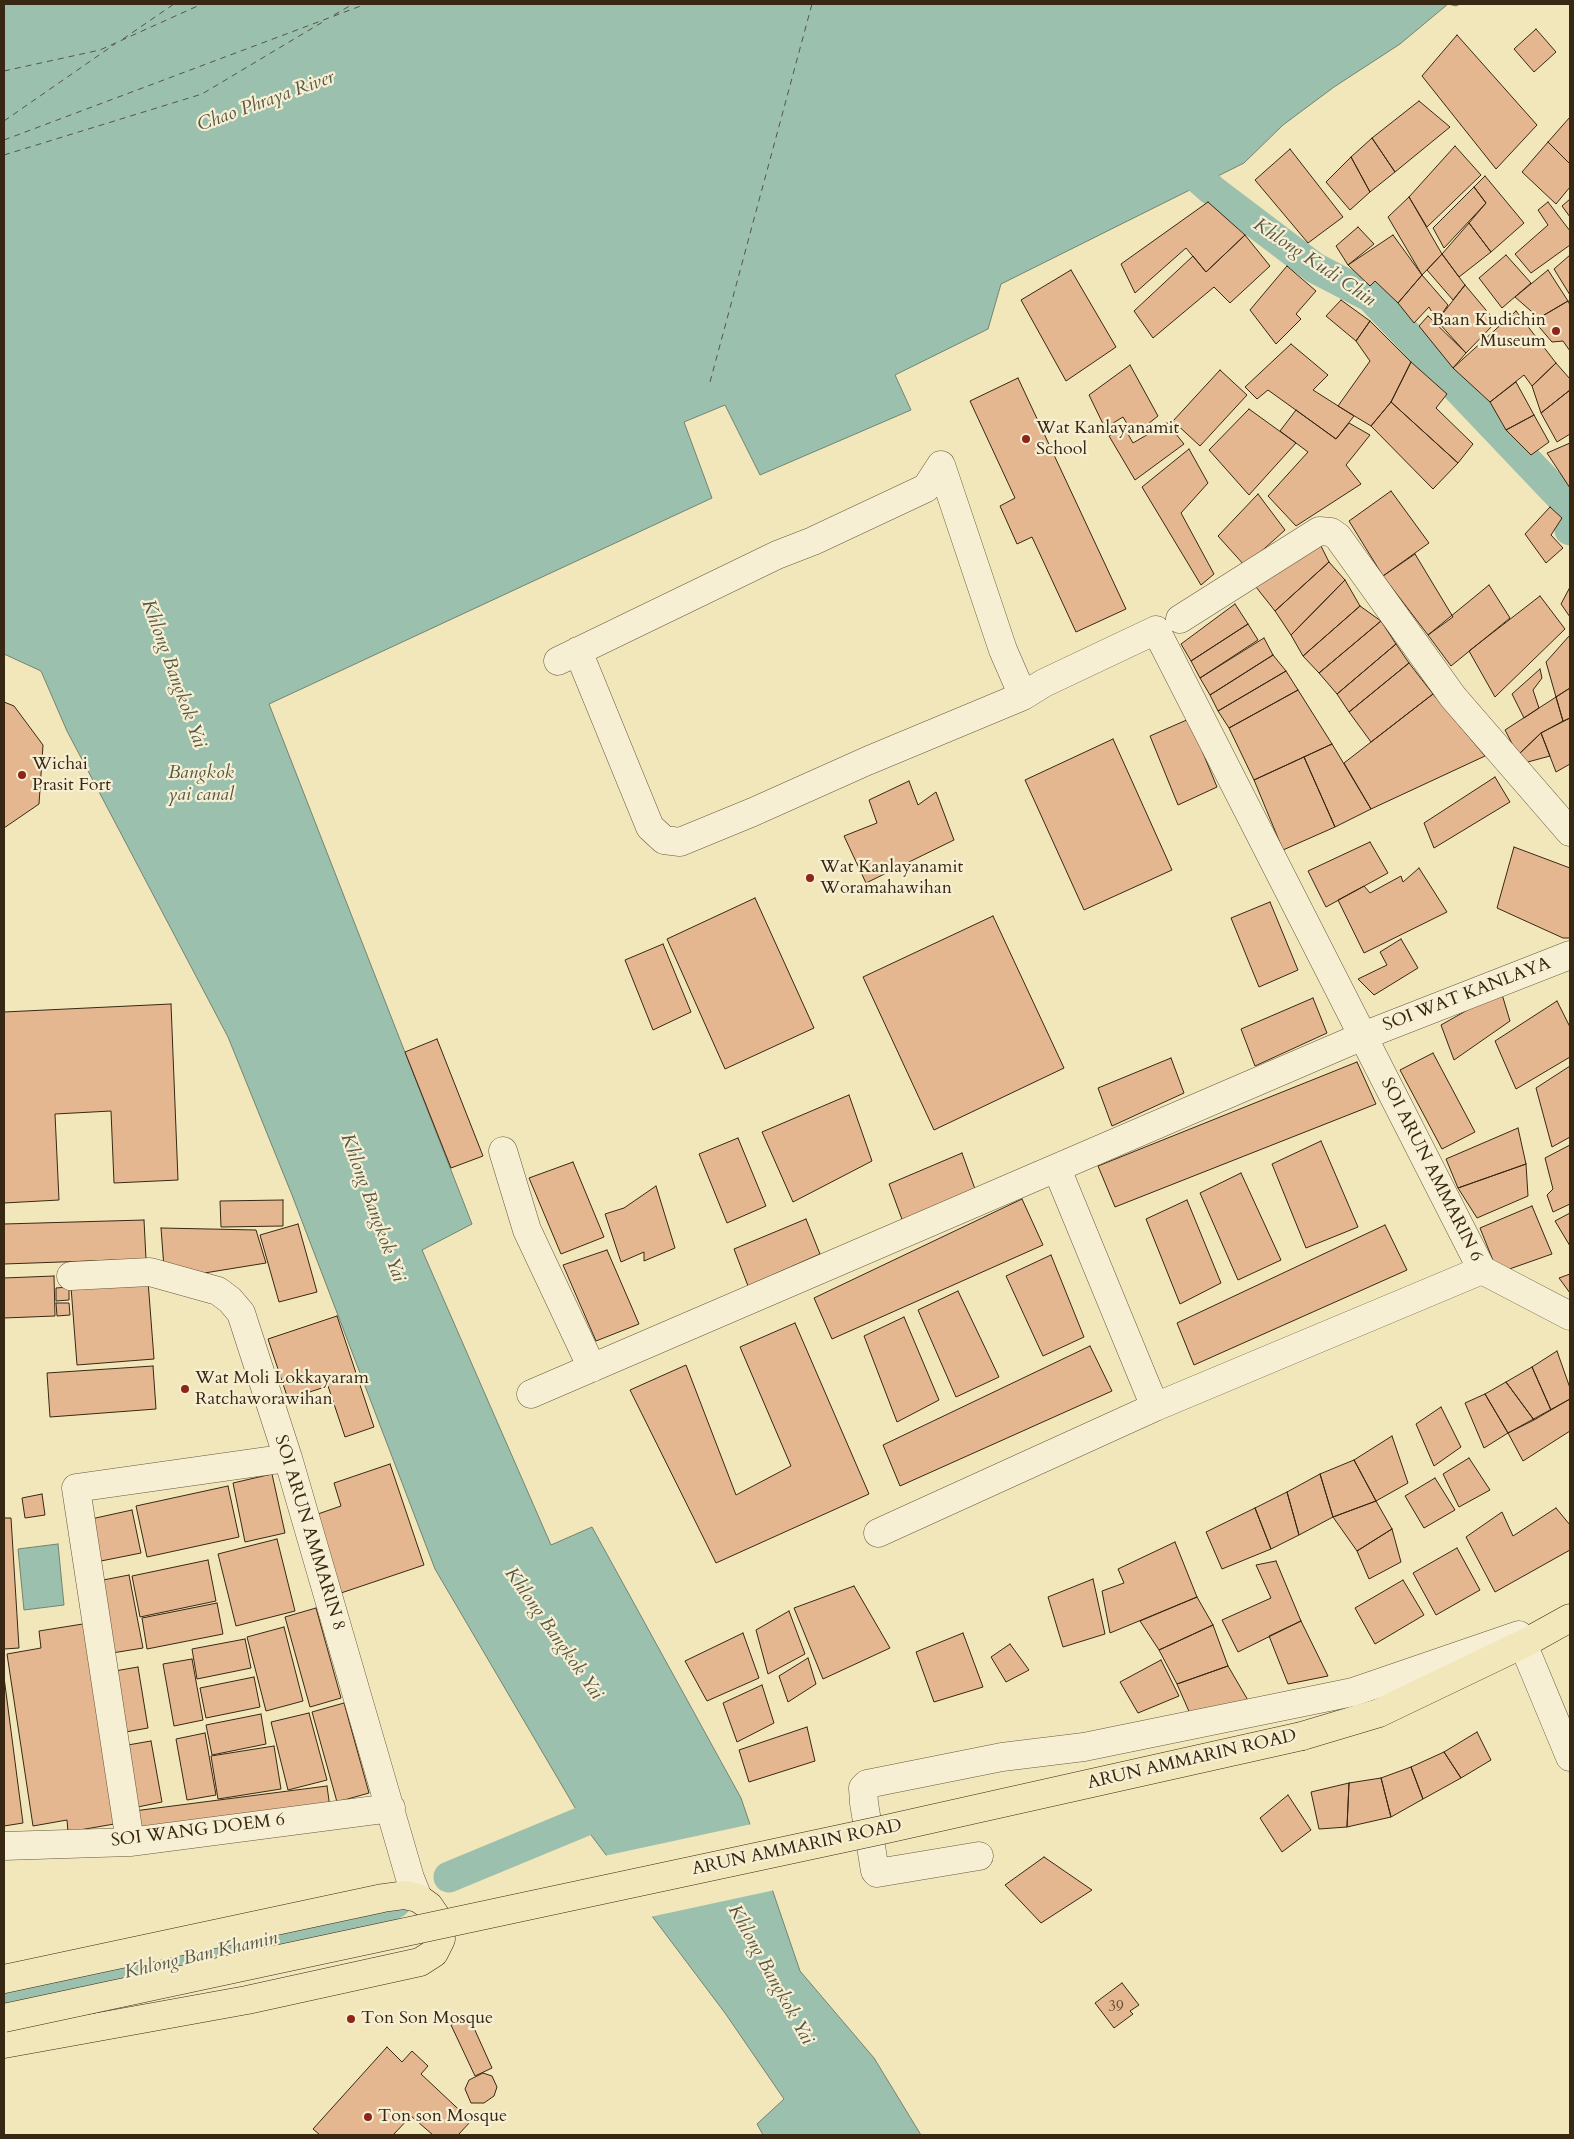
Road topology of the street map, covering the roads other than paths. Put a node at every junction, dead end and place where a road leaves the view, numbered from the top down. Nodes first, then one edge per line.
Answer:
1 (1180, 619) dead end
2 (1023, 696) junction
3 (1570, 832) edge
4 (1570, 955) edge
5 (1363, 1036) junction
6 (503, 1151) dead end
7 (1057, 1169) junction
8 (1482, 1270) junction
9 (71, 1276) dead end
10 (1570, 1316) edge
11 (592, 1368) junction
12 (531, 1394) dead end
13 (1155, 1407) junction
14 (288, 1458) junction
15 (878, 1533) dead end
16 (1570, 1618) edge
17 (1523, 1644) junction
18 (1570, 1757) edge
19 (391, 1808) junction
20 (130, 1842) junction
21 (4, 1846) edge
22 (979, 1856) dead end
23 (418, 1898) junction
24 (4, 1979) edge
25 (4, 2018) edge
26 (4, 2044) edge

1 - 3 street
2 - 2 street
2 - 5 street, SOI ARUN AMMARIN 6
4 - 5 street, SOI WAT KANLAYA
5 - 7 street, SOI WAT KANLAYA
5 - 8 street, SOI ARUN AMMARIN 6
6 - 11 street
7 - 11 street, SOI WAT KANLAYA
7 - 13 street
8 - 10 street, SOI ARUN AMMARIN 6
8 - 13 street
9 - 14 street, SOI ARUN AMMARIN 8
11 - 12 street, SOI WAT KANLAYA
13 - 15 street
14 - 19 street, SOI ARUN AMMARIN 8
14 - 20 street
16 - 17 main road, ARUN AMMARIN ROAD
16 - 22 street
17 - 18 street
17 - 25 main road, ARUN AMMARIN ROAD, bridge
19 - 20 street, SOI WANG DOEM 6
19 - 23 street, SOI ARUN AMMARIN 8
20 - 21 street, SOI WANG DOEM 6
23 - 24 main road
23 - 26 main road

